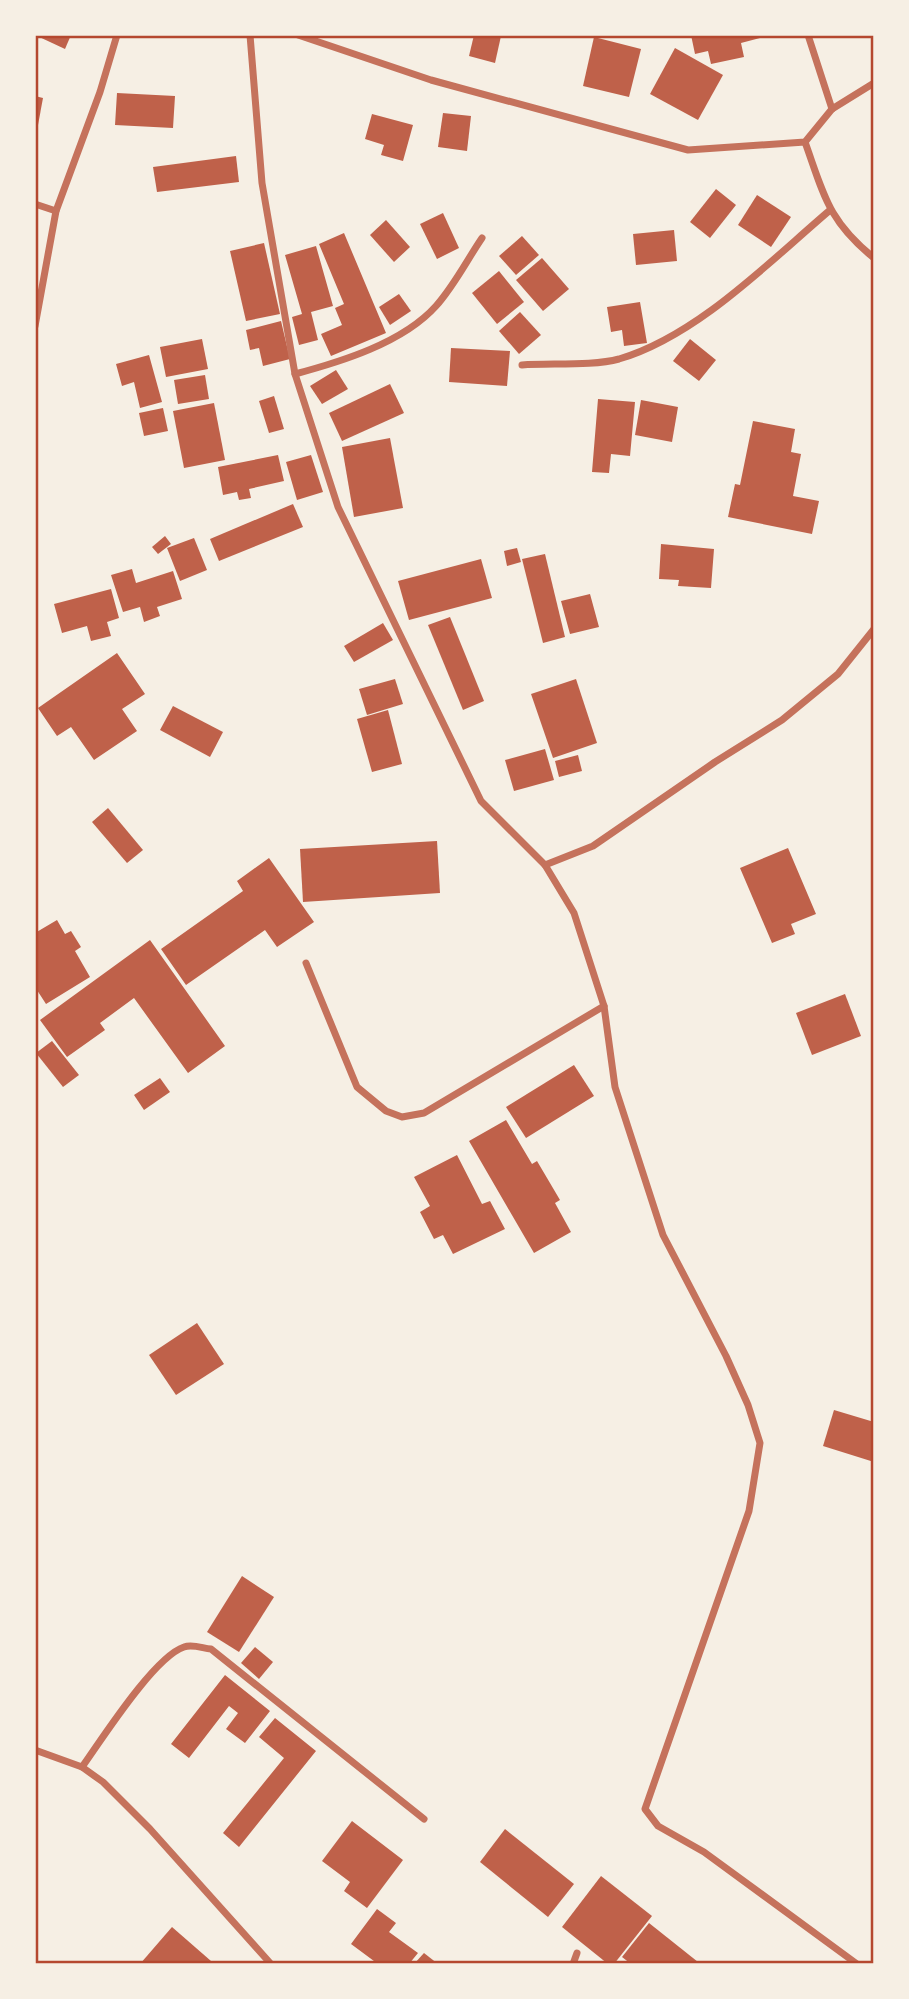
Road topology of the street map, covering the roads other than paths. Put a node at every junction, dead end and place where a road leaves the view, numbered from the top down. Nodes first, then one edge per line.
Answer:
1 (117, 35) edge
2 (250, 35) edge
3 (298, 35) edge
4 (808, 35) edge
5 (874, 83) edge
6 (832, 109) junction
7 (805, 142) junction
8 (35, 204) edge
9 (56, 211) junction
10 (829, 211) junction
11 (482, 238) dead end
12 (874, 258) edge
13 (35, 326) edge
14 (522, 365) dead end
15 (295, 374) junction
16 (874, 629) edge
17 (545, 865) junction
18 (306, 963) dead end
19 (604, 1006) junction
20 (35, 1750) edge
21 (82, 1767) junction
22 (424, 1819) dead end
23 (577, 1953) dead end
24 (269, 1962) edge
25 (277, 1964) edge
26 (573, 1964) edge
27 (858, 1964) edge

1 - 9 street
2 - 15 street
3 - 7 street
4 - 6 street
5 - 6 street
6 - 7 street
7 - 10 street
8 - 9 street
9 - 13 street
10 - 12 street
10 - 14 street
11 - 15 street
15 - 17 street
16 - 17 street
17 - 19 street
18 - 19 street
19 - 27 street
20 - 21 street
21 - 22 street
21 - 24 street
23 - 26 street
24 - 25 street

